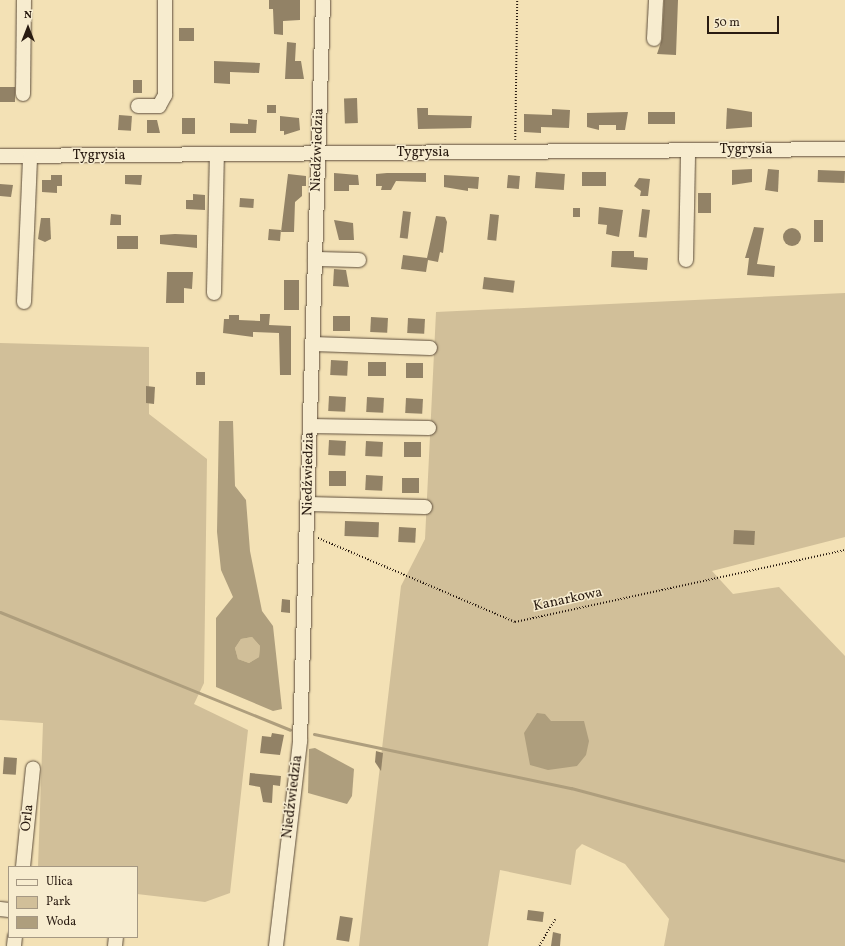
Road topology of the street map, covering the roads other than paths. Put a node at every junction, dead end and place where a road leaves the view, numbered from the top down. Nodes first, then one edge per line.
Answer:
1 (24, 0) edge
2 (165, 0) edge
3 (323, 0) edge
4 (656, 0) edge
5 (654, 39) dead end
6 (24, 94) dead end
7 (138, 106) dead end
8 (845, 150) edge
9 (688, 151) junction
10 (318, 153) junction
11 (217, 154) junction
12 (0, 156) edge
13 (30, 156) junction
14 (315, 259) junction
15 (359, 260) dead end
16 (686, 260) dead end
17 (214, 293) dead end
18 (24, 302) dead end
19 (313, 344) junction
20 (430, 348) dead end
21 (310, 426) junction
22 (429, 428) dead end
23 (308, 504) junction
24 (425, 507) dead end
25 (33, 769) dead end
26 (23, 866) edge
27 (276, 946) edge

1 - 6 street
2 - 7 street
3 - 10 street, Niedźwiedzia
4 - 5 street
8 - 9 street, Tygrysia
9 - 10 street, Tygrysia
9 - 16 street
10 - 11 street, Tygrysia
10 - 14 street, Niedźwiedzia
11 - 13 street, Tygrysia
11 - 17 street
12 - 13 street, Tygrysia
13 - 18 street
14 - 15 street
14 - 19 street, Niedźwiedzia
19 - 20 street
19 - 21 street, Niedźwiedzia
21 - 22 street
21 - 23 street, Niedźwiedzia
23 - 24 street
23 - 27 street, Niedźwiedzia
25 - 26 street, Orla

